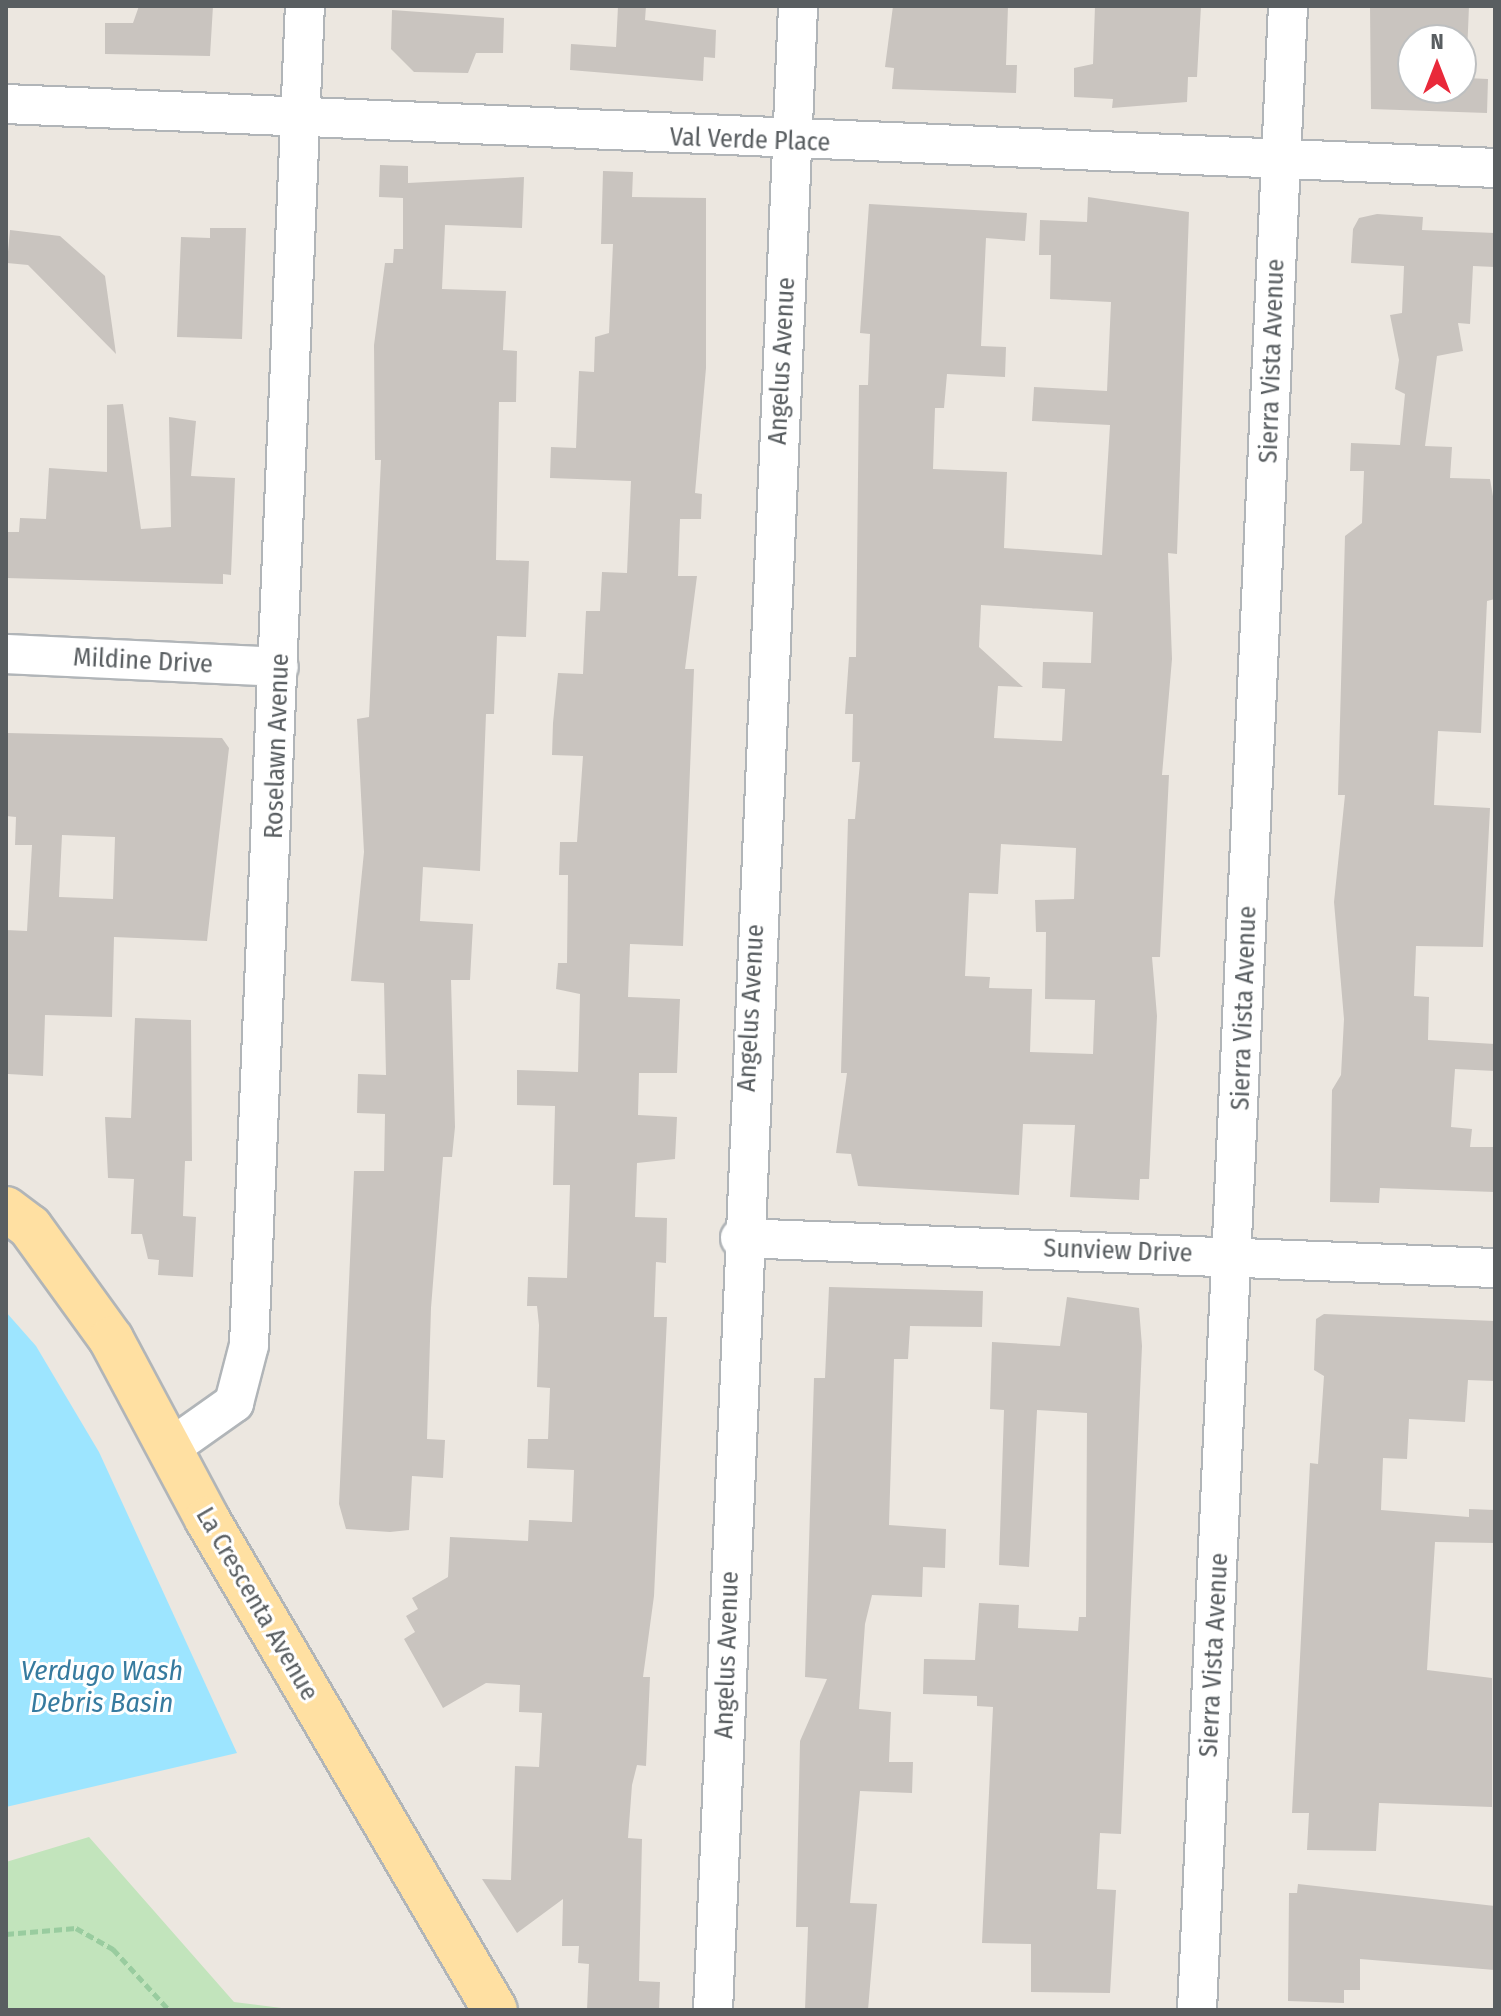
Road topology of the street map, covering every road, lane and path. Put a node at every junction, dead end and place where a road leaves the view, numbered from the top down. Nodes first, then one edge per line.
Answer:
1 (305, 6) edge
2 (798, 6) edge
3 (1288, 6) edge
4 (6, 104) edge
5 (302, 120) junction
6 (792, 142) junction
7 (1280, 158) junction
8 (1495, 168) edge
9 (6, 654) edge
10 (279, 667) junction
11 (6, 1209) edge
12 (740, 1238) junction
13 (1233, 1254) junction
14 (1495, 1268) edge
15 (169, 1449) junction
16 (6, 1934) edge
17 (169, 2010) edge
18 (495, 2010) edge
19 (713, 2010) edge
20 (1197, 2010) edge

1 - 5 street, Roselawn Avenue
2 - 6 street, Angelus Avenue
3 - 7 street, Sierra Vista Avenue
4 - 5 street, Val Verde Place
5 - 6 street, Val Verde Place
5 - 10 street, Roselawn Avenue
6 - 7 street, Val Verde Place
6 - 12 street, Angelus Avenue
7 - 8 street, Val Verde Place
7 - 13 street, Sierra Vista Avenue
9 - 10 street, Mildine Drive
10 - 15 street, Roselawn Avenue
11 - 15 main road, La Crescenta Avenue
12 - 13 street, Sunview Drive
12 - 19 street, Angelus Avenue
13 - 14 street, Sunview Drive
13 - 20 street, Sierra Vista Avenue
15 - 18 main road, La Crescenta Avenue
16 - 17 path

